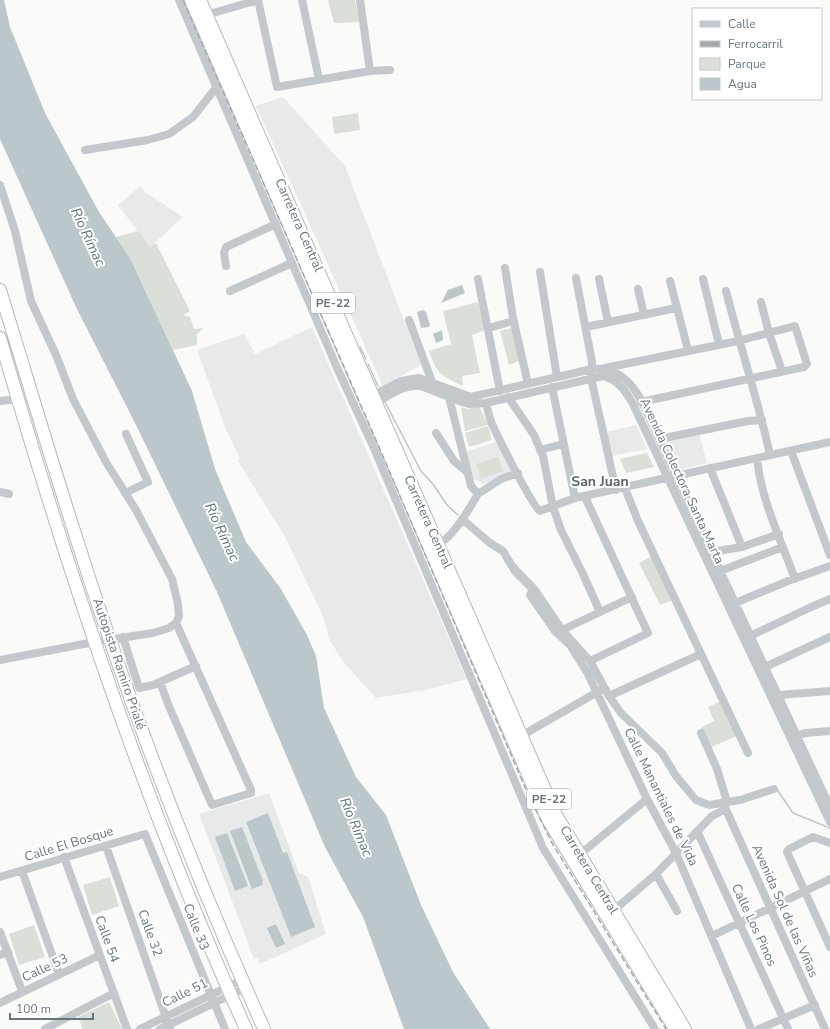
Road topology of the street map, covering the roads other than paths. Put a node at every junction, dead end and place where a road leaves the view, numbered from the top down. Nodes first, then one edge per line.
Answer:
1 (179, 0) edge
2 (191, 0) edge
3 (200, 0) edge
4 (258, 0) edge
5 (302, 0) edge
6 (360, 0) edge
7 (206, 15) junction
8 (227, 61) junction
9 (390, 70) dead end
10 (370, 71) junction
11 (223, 73) junction
12 (319, 79) junction
13 (218, 87) junction
14 (85, 150) dead end
15 (0, 185) edge
16 (276, 224) junction
17 (292, 263) junction
18 (226, 266) dead end
19 (504, 268) dead end
20 (540, 272) dead end
21 (576, 278) dead end
22 (478, 279) dead end
23 (599, 279) dead end
24 (703, 279) dead end
25 (670, 281) dead end
26 (638, 289) dead end
27 (0, 290) edge
28 (230, 291) dead end
29 (726, 291) dead end
30 (325, 298) junction
31 (761, 302) dead end
32 (676, 308) junction
33 (644, 314) junction
34 (409, 320) dead end
35 (513, 321) junction
36 (608, 322) junction
37 (586, 327) junction
38 (489, 328) junction
39 (768, 333) junction
40 (0, 338) edge
41 (738, 341) junction
42 (719, 344) junction
43 (688, 350) junction
44 (782, 371) junction
45 (594, 372) junction
46 (557, 377) junction
47 (750, 379) junction
48 (432, 382) junction
49 (528, 384) junction
50 (552, 387) junction
51 (500, 391) junction
52 (449, 397) junction
53 (508, 397) junction
54 (18, 399) junction
55 (33, 399) junction
56 (374, 399) junction
57 (0, 401) edge
58 (641, 402) junction
59 (486, 403) junction
60 (762, 420) junction
61 (436, 433) dead end
62 (126, 434) dead end
63 (659, 439) junction
64 (830, 442) edge
65 (563, 444) junction
66 (540, 450) junction
67 (791, 451) junction
68 (770, 455) junction
69 (757, 458) junction
70 (710, 468) junction
71 (468, 473) junction
72 (518, 473) junction
73 (675, 475) junction
74 (666, 478) junction
75 (625, 488) junction
76 (616, 490) junction
77 (0, 492) edge
78 (126, 493) junction
79 (9, 494) dead end
80 (478, 494) junction
81 (585, 496) junction
82 (576, 498) junction
83 (553, 507) junction
84 (462, 519) junction
85 (779, 534) junction
86 (742, 546) junction
87 (434, 547) junction
88 (784, 547) junction
89 (712, 552) junction
90 (830, 555) edge
91 (830, 566) edge
92 (720, 571) junction
93 (795, 578) junction
94 (533, 588) junction
95 (632, 597) junction
96 (830, 599) edge
97 (735, 603) junction
98 (454, 605) junction
99 (442, 610) junction
100 (600, 612) junction
101 (176, 623) junction
102 (562, 630) junction
103 (750, 636) junction
104 (830, 637) edge
105 (123, 638) junction
106 (110, 639) junction
107 (94, 642) junction
108 (701, 654) junction
109 (0, 660) edge
110 (590, 661) junction
111 (478, 662) junction
112 (196, 666) junction
113 (765, 666) junction
114 (467, 668) junction
115 (160, 682) junction
116 (605, 688) junction
117 (830, 691) edge
118 (597, 692) junction
119 (609, 696) junction
120 (779, 696) junction
121 (830, 731) edge
122 (701, 733) dead end
123 (521, 736) junction
124 (797, 736) junction
125 (748, 753) dead end
126 (774, 790) dead end
127 (647, 799) junction
128 (725, 805) junction
129 (830, 807) edge
130 (830, 822) edge
131 (697, 831) junction
132 (145, 834) joint
133 (830, 843) edge
134 (106, 846) junction
135 (676, 853) junction
136 (579, 855) junction
137 (64, 857) junction
138 (22, 871) junction
139 (656, 874) junction
140 (0, 877) edge
141 (830, 879) edge
142 (805, 891) junction
143 (771, 907) junction
144 (613, 911) junction
145 (677, 911) dead end
146 (740, 923) junction
147 (0, 932) edge
148 (712, 936) junction
149 (830, 947) edge
150 (4, 954) edge
151 (100, 955) junction
152 (59, 974) junction
153 (244, 984) junction
154 (22, 991) junction
155 (229, 991) junction
156 (114, 993) junction
157 (212, 998) junction
158 (0, 1003) edge
159 (815, 1005) junction
160 (166, 1016) junction
161 (783, 1018) junction
162 (169, 1027) edge
163 (45, 1029) edge
164 (127, 1029) edge
165 (140, 1029) edge
166 (160, 1029) edge
167 (225, 1029) edge
168 (246, 1029) edge
169 (264, 1029) edge
170 (656, 1029) edge
171 (675, 1029) edge
172 (685, 1029) edge
173 (751, 1029) edge
174 (759, 1029) edge
175 (788, 1029) edge
176 (825, 1029) edge

1 - 13 street
2 - 11 highway, Carretera Central / PE-22
3 - 7 highway, Carretera Central / PE-22
4 - 7 street
4 - 12 street
5 - 12 street
6 - 10 street
7 - 8 highway, Carretera Central / PE-22
8 - 11 street
8 - 30 highway, Carretera Central / PE-22
9 - 10 street
10 - 12 street
11 - 13 street
11 - 30 highway, Carretera Central / PE-22
13 - 14 street
13 - 16 street
15 - 78 street
16 - 17 street
16 - 18 street
17 - 28 street
17 - 99 street
19 - 35 street
20 - 46 street
21 - 37 street
22 - 38 street
23 - 36 street
24 - 42 street
25 - 32 street
26 - 33 street
27 - 55 highway, Autopista Ramiro Prialé
29 - 41 street
30 - 56 highway, Carretera Central / PE-22
30 - 87 highway, Carretera Central / PE-22
31 - 39 street
32 - 33 street
32 - 43 street
33 - 36 street
34 - 48 street
35 - 38 street
35 - 49 street
36 - 37 street
37 - 45 street
38 - 51 street
39 - 41 street
39 - 44 street
39 - 44 street
40 - 54 highway, Autopista Ramiro Prialé
41 - 42 street
41 - 47 street
42 - 43 street
43 - 45 street
44 - 47 street
45 - 46 street, Avenida Colectora Santa Marta
45 - 50 street, Avenida Colectora Santa Marta
45 - 58 street, Avenida Colectora Santa Marta
45 - 74 street, Avenida Colectora Santa Marta
45 - 76 street
46 - 49 street, Avenida Colectora Santa Marta
47 - 58 street
47 - 60 street
48 - 51 street, Avenida Colectora Santa Marta
48 - 56 street, Avenida Colectora Santa Marta
49 - 51 street, Avenida Colectora Santa Marta
50 - 53 street, Avenida Colectora Santa Marta
50 - 65 street
52 - 56 street, Avenida Colectora Santa Marta
52 - 59 street, Avenida Colectora Santa Marta
52 - 71 street
53 - 59 street, Avenida Colectora Santa Marta
53 - 66 street
54 - 55 street
54 - 57 street
54 - 107 highway, Autopista Ramiro Prialé
55 - 106 highway, Autopista Ramiro Prialé
56 - 87 highway, Carretera Central / PE-22
58 - 63 street, Avenida Colectora Santa Marta
59 - 72 street
60 - 63 street
60 - 68 street
61 - 71 street
62 - 78 street
63 - 73 street, Avenida Colectora Santa Marta
64 - 67 street
65 - 66 street
65 - 82 street
66 - 83 street
67 - 68 street
67 - 90 street
68 - 69 street
69 - 70 street
69 - 85 street
70 - 73 street
70 - 86 street
71 - 80 street
72 - 80 street
72 - 83 street
73 - 74 street
73 - 89 street, Avenida Colectora Santa Marta
74 - 75 street
74 - 130 street, Avenida Colectora Santa Marta
75 - 76 street
75 - 108 street
76 - 81 street
77 - 79 street
78 - 101 street
80 - 84 street
81 - 82 street
81 - 95 street
82 - 83 street
83 - 100 street
84 - 87 street
84 - 94 street
85 - 86 street
85 - 88 street
86 - 89 street
87 - 98 highway, Carretera Central / PE-22
87 - 123 highway, Carretera Central / PE-22
88 - 92 street
88 - 93 street
89 - 92 street, Avenida Colectora Santa Marta
91 - 93 street
92 - 97 street, Avenida Colectora Santa Marta
93 - 97 street
94 - 102 street
94 - 118 street, Calle Manantiales de Vida
95 - 100 street
95 - 110 street
96 - 103 street
97 - 103 street, Avenida Colectora Santa Marta
98 - 99 street
98 - 111 highway, Carretera Central / PE-22
99 - 114 street
100 - 102 street
101 - 105 street
101 - 112 street
102 - 110 street
103 - 113 street, Avenida Colectora Santa Marta
104 - 113 street
105 - 106 street
105 - 115 street
106 - 107 street
106 - 153 highway, Autopista Ramiro Prialé
107 - 109 street
107 - 155 highway, Autopista Ramiro Prialé
108 - 119 street
108 - 125 street
110 - 116 street
111 - 114 street
111 - 171 highway, Carretera Central / PE-22
112 - 115 street
112 - 115 street
113 - 120 street, Avenida Colectora Santa Marta
114 - 170 street
116 - 118 street
116 - 119 street
117 - 120 street
118 - 123 street
118 - 127 street, Calle Manantiales de Vida
119 - 128 street
120 - 124 street, Avenida Colectora Santa Marta
121 - 124 street
122 - 128 street, Avenida Sol de las Viñas
123 - 136 highway, Carretera Central / PE-22
124 - 129 street, Avenida Colectora Santa Marta
126 - 128 street
127 - 135 street, Calle Manantiales de Vida
127 - 136 street
128 - 131 street
128 - 143 street, Avenida Sol de las Viñas
131 - 135 street
131 - 146 street, Calle Los Pinos
132 - 134 street, Calle El Bosque
132 - 157 street, Calle 33
133 - 142 street
134 - 137 street, Calle El Bosque
134 - 160 street, Calle 32
135 - 139 street
135 - 148 street, Calle Manantiales de Vida
136 - 144 highway, Carretera Central / PE-22
137 - 138 street, Calle El Bosque
137 - 151 street, Calle 54
138 - 140 street, Calle El Bosque
138 - 152 street
139 - 144 street
139 - 145 street
141 - 142 street
142 - 143 street
142 - 149 street
143 - 146 street
143 - 159 street, Avenida Sol de las Viñas
144 - 172 highway, Carretera Central / PE-22
146 - 148 street
146 - 161 street, Calle Los Pinos
147 - 150 street
148 - 173 street, Calle Manantiales de Vida
150 - 154 street
151 - 152 street, Calle 53
151 - 156 street, Calle 54
152 - 154 street, Calle 53
153 - 155 street, Calle 51
153 - 169 highway, Autopista Ramiro Prialé
154 - 158 street, Calle 53
155 - 157 street, Calle 51
155 - 168 highway, Autopista Ramiro Prialé
156 - 163 street
156 - 164 street, Calle 54
157 - 160 street, Calle 51
157 - 162 street, Calle 51
157 - 167 street, Calle 33
159 - 161 street
159 - 176 street, Avenida Sol de las Viñas
160 - 162 street, Calle 32
160 - 165 street, Calle 51
161 - 174 street
161 - 175 street, Calle Los Pinos
162 - 166 street, Calle 51

